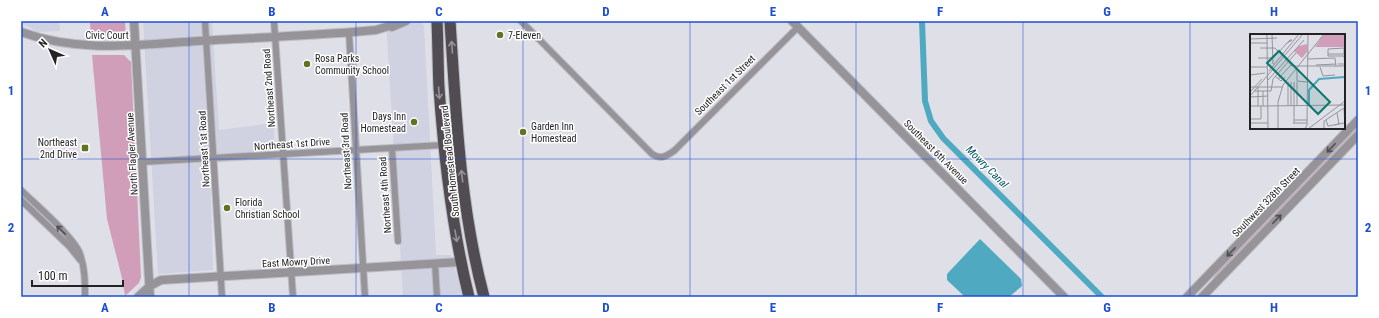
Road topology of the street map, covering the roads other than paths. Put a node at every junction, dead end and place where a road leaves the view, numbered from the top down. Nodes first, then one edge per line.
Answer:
1 (134, 21) edge
2 (206, 21) edge
3 (274, 21) edge
4 (406, 21) edge
5 (437, 21) edge
6 (450, 21) edge
7 (521, 21) edge
8 (387, 24) edge
9 (795, 24) edge
10 (21, 32) edge
11 (349, 33) junction
12 (275, 37) junction
13 (207, 41) junction
14 (135, 45) junction
15 (1358, 120) edge
16 (1358, 135) edge
17 (443, 144) junction
18 (392, 148) junction
19 (356, 150) junction
20 (283, 154) junction
21 (214, 158) junction
22 (142, 162) junction
23 (448, 186) junction
24 (21, 190) edge
25 (21, 200) edge
26 (398, 241) dead end
27 (474, 254) junction
28 (82, 262) junction
29 (460, 262) junction
30 (435, 264) junction
31 (363, 269) junction
32 (291, 273) junction
33 (221, 277) junction
34 (150, 286) junction
35 (85, 297) edge
36 (138, 297) edge
37 (150, 297) edge
38 (222, 297) edge
39 (293, 297) edge
40 (364, 297) edge
41 (437, 297) edge
42 (469, 297) edge
43 (477, 297) edge
44 (484, 297) edge
45 (1064, 297) edge
46 (1187, 297) edge
47 (1202, 297) edge

1 - 14 street, North Flagler Avenue
2 - 13 street, Northeast 1st Road
3 - 12 street, Northeast 2nd Road
4 - 8 street
5 -> 17 highway, South Homestead Boulevard
27 -> 6 highway, South Homestead Boulevard
7 - 9 street, Southeast 1st Street
8 - 11 street
9 - 45 street, Southeast 6th Avenue
10 - 14 street, Civic Court
11 - 12 street
11 - 19 street, Northeast 3rd Road
12 - 13 street
12 - 20 street, Northeast 2nd Road
13 - 14 street
13 - 21 street, Northeast 1st Road
14 - 22 street, North Flagler Avenue
15 -> 46 street, Southwest 328th Street
47 -> 16 street, Southwest 328th Street
17 - 18 street, Northeast 1st Drive
17 - 23 highway, South Homestead Boulevard
18 - 19 street, Northeast 1st Drive
18 - 26 street, Northeast 4th Road
19 - 20 street, Northeast 1st Drive
19 - 31 street, Northeast 3rd Road
20 - 21 street, Northeast 1st Drive
20 - 32 street, Northeast 2nd Road
21 - 22 street, Northeast 1st Drive
21 - 33 street, Northeast 1st Road
22 - 34 street, North Flagler Avenue
23 - 27 highway
23 -> 29 highway, South Homestead Boulevard
28 -> 24 street
25 - 28 street
27 - 44 highway, South Homestead Boulevard
28 - 35 street
29 - 30 street, East Mowry Drive
29 - 42 highway, South Homestead Boulevard
29 - 43 highway
30 - 31 street, East Mowry Drive
30 - 41 street
31 - 32 street, East Mowry Drive
31 - 40 street, Northeast 3rd Road
32 - 33 street, East Mowry Drive
32 - 39 street, Northeast 2nd Road
33 - 34 street, East Mowry Drive
33 - 38 street, Northeast 1st Road
34 - 36 street, East Mowry Drive
34 - 37 street, North Flagler Avenue

